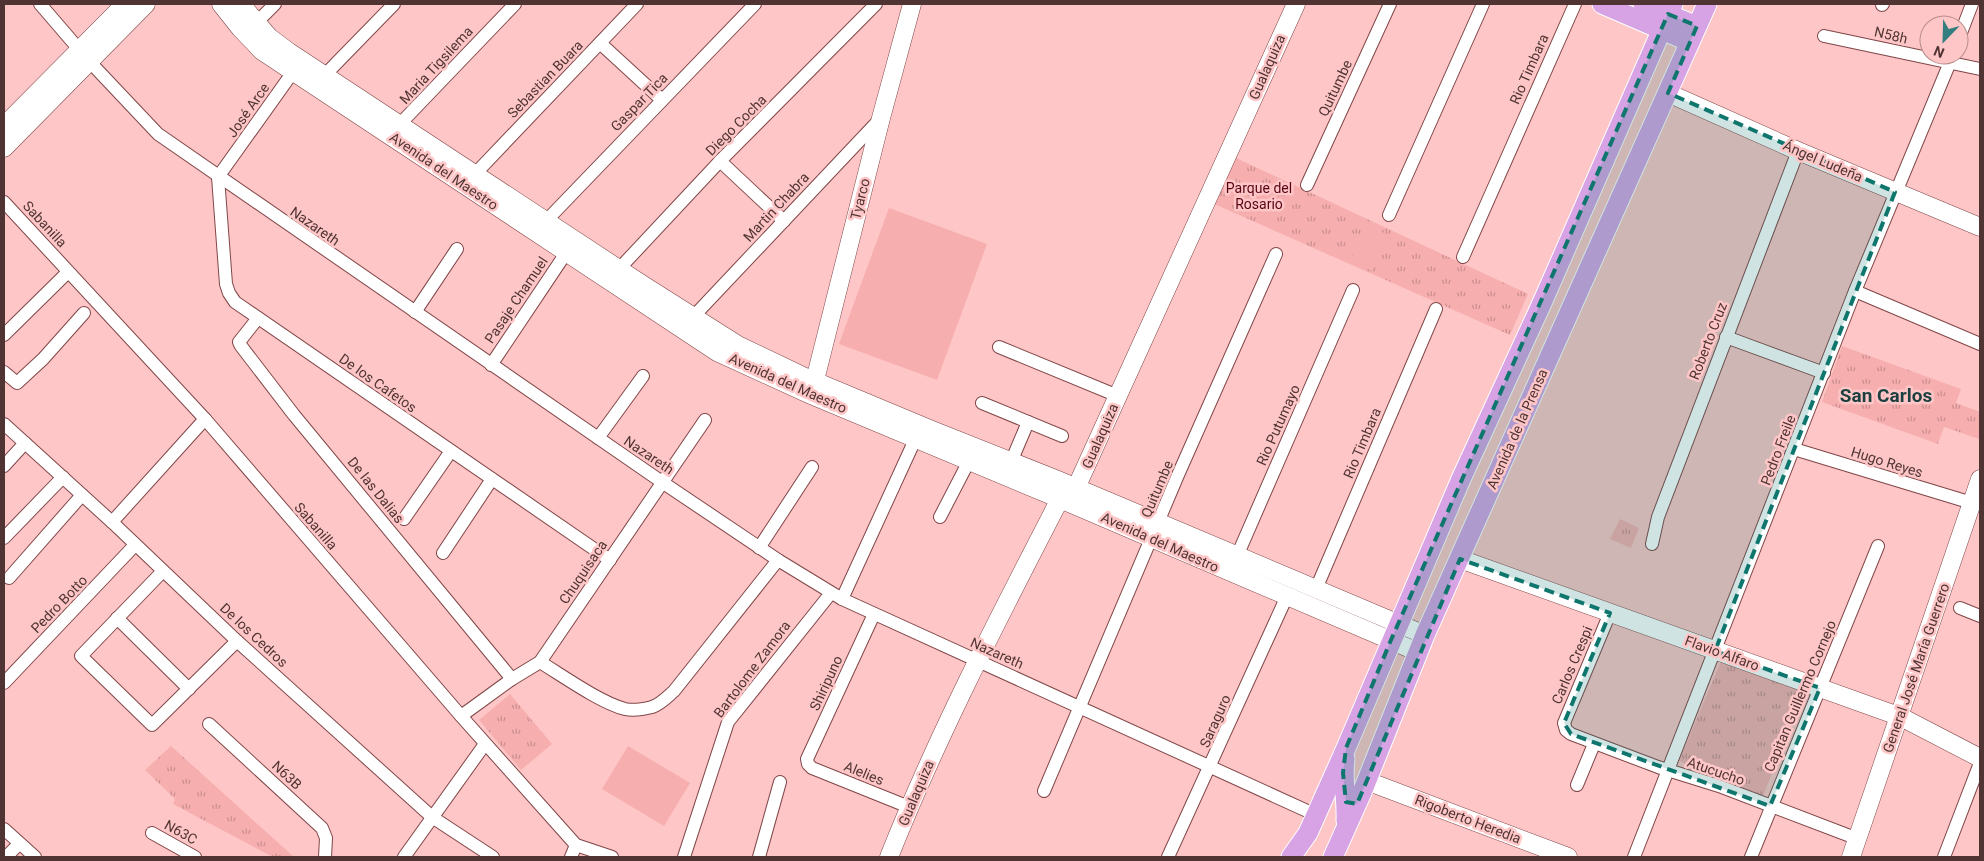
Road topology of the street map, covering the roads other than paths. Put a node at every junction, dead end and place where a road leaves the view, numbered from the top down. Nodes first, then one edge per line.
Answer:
1 (40, 4) edge
2 (126, 4) edge
3 (146, 4) edge
4 (221, 4) edge
5 (241, 4) edge
6 (274, 4) edge
7 (394, 4) edge
8 (515, 4) edge
9 (637, 4) edge
10 (755, 4) edge
11 (876, 4) edge
12 (911, 4) edge
13 (1296, 4) edge
14 (1390, 4) edge
15 (1483, 4) edge
16 (1575, 4) edge
17 (1602, 4) edge
18 (1643, 4) edge
19 (1707, 4) edge
20 (1667, 16) edge
21 (257, 22) junction
22 (1693, 34) junction
23 (1824, 36) dead end
24 (600, 43) junction
25 (1919, 53) edge
26 (85, 56) junction
27 (1948, 65) edge
28 (297, 66) junction
29 (320, 81) junction
30 (1668, 92) junction
31 (662, 100) junction
32 (881, 118) junction
33 (399, 125) junction
34 (4, 126) edge
35 (417, 145) junction
36 (4, 148) edge
37 (1798, 151) junction
38 (720, 162) junction
39 (474, 174) junction
40 (218, 177) junction
41 (1306, 185) dead end
42 (1895, 192) junction
43 (4, 202) edge
44 (521, 214) junction
45 (1388, 214) dead end
46 (546, 221) junction
47 (784, 221) junction
48 (1979, 222) edge
49 (457, 249) dead end
50 (566, 253) junction
51 (1276, 254) dead end
52 (1463, 257) dead end
53 (619, 269) junction
54 (68, 272) junction
55 (635, 289) junction
56 (1353, 290) dead end
57 (1855, 291) junction
58 (1436, 309) dead end
59 (415, 312) junction
60 (84, 313) dead end
61 (693, 316) junction
62 (258, 318) junction
63 (4, 335) edge
64 (1726, 336) junction
65 (1980, 344) edge
66 (999, 348) dead end
67 (491, 364) junction
68 (762, 365) junction
69 (4, 372) edge
70 (1824, 373) junction
71 (643, 376) dead end
72 (813, 388) junction
73 (1118, 396) junction
74 (982, 403) dead end
75 (205, 419) junction
76 (705, 420) dead end
77 (1028, 422) junction
78 (4, 424) edge
79 (919, 432) junction
80 (1062, 436) dead end
81 (598, 438) junction
82 (25, 443) junction
83 (1794, 449) junction
84 (451, 451) junction
85 (969, 461) junction
86 (1011, 462) junction
87 (4, 466) edge
88 (812, 467) dead end
89 (63, 477) junction
90 (492, 479) junction
91 (1980, 479) edge
92 (662, 482) junction
93 (1076, 488) junction
94 (82, 495) junction
95 (1060, 499) junction
96 (1972, 503) junction
97 (940, 517) dead end
98 (404, 519) dead end
99 (112, 522) junction
100 (1155, 530) junction
101 (4, 538) edge
102 (1652, 544) dead end
103 (136, 545) junction
104 (1878, 546) dead end
105 (759, 548) junction
106 (443, 553) dead end
107 (1237, 556) junction
108 (610, 560) junction
109 (778, 560) junction
110 (1460, 560) junction
111 (163, 571) junction
112 (1230, 573) junction
113 (9, 578) dead end
114 (1316, 589) junction
115 (831, 593) junction
116 (1287, 596) junction
117 (842, 599) junction
118 (1960, 608) dead end
119 (1610, 613) junction
120 (874, 614) junction
121 (1980, 616) edge
122 (117, 618) junction
123 (1395, 632) junction
124 (1425, 635) junction
125 (237, 641) junction
126 (1715, 651) junction
127 (1418, 652) junction
128 (976, 660) junction
129 (540, 662) junction
130 (512, 679) junction
131 (4, 683) edge
132 (1820, 688) junction
133 (189, 689) junction
134 (1081, 707) junction
135 (461, 716) junction
136 (1900, 717) junction
137 (209, 724) dead end
138 (1566, 730) joint
139 (485, 744) junction
140 (1594, 744) junction
141 (1346, 748) junction
142 (1980, 758) edge
143 (1980, 763) edge
144 (808, 764) joint
145 (1211, 766) junction
146 (1668, 771) junction
147 (1367, 781) junction
148 (780, 782) dead end
149 (1578, 785) dead end
150 (1044, 791) dead end
151 (1352, 803) junction
152 (1770, 806) junction
153 (909, 807) junction
154 (1316, 815) junction
155 (432, 817) junction
156 (1346, 827) junction
157 (4, 829) edge
158 (152, 833) dead end
159 (1858, 839) junction
160 (19, 844) junction
161 (576, 845) junction
162 (6, 857) edge
163 (35, 857) edge
164 (195, 857) edge
165 (325, 857) edge
166 (404, 857) edge
167 (491, 857) edge
168 (571, 857) edge
169 (612, 857) edge
170 (684, 857) edge
171 (759, 857) edge
172 (889, 857) edge
173 (1168, 857) edge
174 (1291, 857) edge
175 (1324, 857) edge
176 (1333, 857) edge
177 (1568, 857) edge
178 (1634, 857) edge
179 (1750, 857) edge
180 (1852, 857) edge
181 (1944, 857) edge

1 - 26 street, Nazareth
2 - 26 main road
3 - 26 main road
4 - 28 main road, Avenida del Maestro
5 - 21 main road, Avenida del Maestro
6 - 21 street
7 - 29 street
8 - 33 street, Maria Tigsilema
9 - 24 street, Sebastian Buara
10 - 31 street, Gaspar Tica
11 - 38 street, Diego Cocha
12 - 32 main road, Tyarco
13 - 73 main road, Gualaquiza
14 - 41 street, Quitumbe
15 - 45 street
16 - 52 street, Rio Timbara
17 - 20 main road
18 - 20 main road
19 - 22 main road, Avenida de la Prensa
20 - 22 main road
20 - 123 main road, Avenida de la Prensa
21 - 28 main road, Avenida del Maestro
22 - 30 main road, Avenida de la Prensa
23 - 25 street, N58h
24 - 31 street
24 - 39 street, Sebastian Buara
26 - 34 main road
26 - 36 main road
26 - 40 street, Nazareth
27 - 42 street, Pedro Freile
28 - 29 main road, Avenida del Maestro
28 - 40 street, José Arce
29 - 33 main road, Avenida del Maestro
29 - 35 main road, Avenida del Maestro
30 - 37 main road, Ángel Ludeña
30 - 110 main road, Avenida de la Prensa
31 - 46 street, Gaspar Tica
32 - 47 street, Martin Chabra
32 - 72 main road, Tyarco
33 - 35 main road, Avenida del Maestro
35 - 39 main road, Avenida del Maestro
35 - 44 main road, Avenida del Maestro
37 - 42 main road, Ángel Ludeña
37 - 64 street, Roberto Cruz
38 - 47 street
38 - 53 street, Diego Cocha
39 - 44 main road, Avenida del Maestro
40 - 59 street, Nazareth
40 - 62 street, De los Cafetos
42 - 48 main road, Ángel Ludeña
42 - 57 street, Pedro Freile
43 - 54 street, Sabanilla
44 - 46 main road, Avenida del Maestro
44 - 50 main road, Avenida del Maestro
46 - 53 main road, Avenida del Maestro
47 - 61 street, Martin Chabra
49 - 59 street
50 - 55 main road, Avenida del Maestro
50 - 67 street, Pasaje Chamuel
51 - 100 street, Quitumbe
53 - 55 main road, Avenida del Maestro
54 - 63 street
54 - 75 street, Sabanilla
55 - 61 main road, Avenida del Maestro
55 - 68 main road, Avenida del Maestro
56 - 107 street, Rio Putumayo
57 - 65 street
57 - 70 street, Pedro Freile
58 - 114 street, Rio Timbara
59 - 67 street, Nazareth
60 - 69 street
61 - 68 main road, Avenida del Maestro
62 - 84 street, De los Cafetos
62 - 130 street, De las Dalias
64 - 70 street
64 - 102 street, Roberto Cruz
66 - 73 street
67 - 81 street, Nazareth
68 - 72 main road, Avenida del Maestro
70 - 83 street, Pedro Freile
71 - 81 street
72 - 79 main road, Avenida del Maestro
73 - 93 main road, Gualaquiza
74 - 77 street
75 - 99 street
75 - 135 street, Sabanilla
76 - 92 street, Chuquisaca
77 - 80 street
77 - 86 street
78 - 82 street, De los Cedros
79 - 85 main road, Avenida del Maestro
79 - 86 main road, Avenida del Maestro
79 - 117 street
81 - 92 street, Nazareth
82 - 87 street
82 - 89 street, De los Cedros
83 - 96 street, Hugo Reyes
83 - 126 street, Pedro Freile
84 - 90 street, De los Cafetos
84 - 98 street
85 - 95 main road, Avenida del Maestro
85 - 97 street
86 - 93 main road, Avenida del Maestro
88 - 105 street
89 - 94 street, De los Cedros
89 - 101 street
90 - 106 street
90 - 108 street, De los Cafetos
91 - 96 main road, General José María Guerrero
92 - 105 street, Nazareth
92 - 108 street, Chuquisaca
93 - 95 main road, Gualaquiza
93 - 100 main road, Avenida del Maestro
94 - 99 street, De los Cedros
94 - 113 street
95 - 100 main road, Avenida del Maestro
95 - 128 main road, Gualaquiza
96 - 136 main road, General José María Guerrero
99 - 103 street, De los Cedros
100 - 107 main road, Avenida del Maestro
100 - 112 main road, Avenida del Maestro
100 - 134 street, Quitumbe
103 - 111 street, De los Cedros
103 - 131 street, Pedro Botto
104 - 132 street, Capitan Guillermo Cornejo
105 - 109 street, Nazareth
107 - 112 street, Rio Putumayo
107 - 114 main road, Avenida del Maestro
108 - 129 street, Chuquisaca
109 - 115 street, Nazareth
109 - 129 street
110 - 119 main road, Flavio Alfaro
110 - 124 main road, Avenida de la Prensa
111 - 122 street
111 - 125 street, De los Cedros
112 - 116 main road, Avenida del Maestro
114 - 123 main road, Avenida del Maestro
115 - 117 street, Nazareth
115 - 170 street, Bartolome Zamora
116 - 123 main road, Avenida del Maestro
116 - 145 street, Saraguro
117 - 120 street, Nazareth
118 - 121 street
119 - 126 main road, Flavio Alfaro
119 - 138 street, Carlos Crespi
120 - 128 street, Nazareth
120 - 144 street, Shiripuno
122 - 133 street
122 - 133 street
123 - 124 main road, Avenida del Maestro
123 - 127 main road, Avenida del Maestro
123 - 141 main road, Avenida de la Prensa
124 - 127 main road, Avenida de la Prensa
125 - 133 street
125 - 155 street, De los Cedros
126 - 132 main road, Flavio Alfaro
126 - 146 street, Pedro Freile
127 - 147 main road, Avenida de la Prensa
128 - 134 street, Nazareth
128 - 153 main road, Gualaquiza
129 - 130 street, Chuquisaca
130 - 135 street, Chuquisaca
132 - 136 main road, Flavio Alfaro
132 - 152 street, Capitan Guillermo Cornejo
134 - 145 street, Nazareth
134 - 150 street, Quitumbe
135 - 139 street, Sabanilla
136 - 142 main road, Flavio Alfaro
136 - 159 main road, General José María Guerrero
137 - 165 street, N63B
138 - 140 street, Atucucho
139 - 155 street
139 - 161 street, Sabanilla
140 - 146 street, Atucucho
140 - 149 street
141 - 151 main road
141 - 154 main road, Avenida de la Prensa
143 - 181 street
144 - 153 street, Alelies
145 - 154 street, Nazareth
145 - 173 street, Saraguro
146 - 152 street, Atucucho
146 - 178 street, Pedro Freile
147 - 151 main road, Avenida de la Prensa
147 - 177 main road, Rigoberto Heredia
148 - 171 street
151 - 156 main road, Avenida de la Prensa
152 - 159 street, Atucucho
152 - 179 street, Capitan Guillermo Cornejo
153 - 172 main road, Gualaquiza
154 - 174 main road, Avenida de la Prensa
155 - 166 street
155 - 167 street, De los Cedros
156 - 175 main road
156 - 176 main road, Avenida de la Prensa
157 - 160 street
158 - 164 street, N63C
159 - 180 main road, General José María Guerrero
160 - 162 street
160 - 163 street
161 - 168 street
161 - 169 street, Sabanilla

